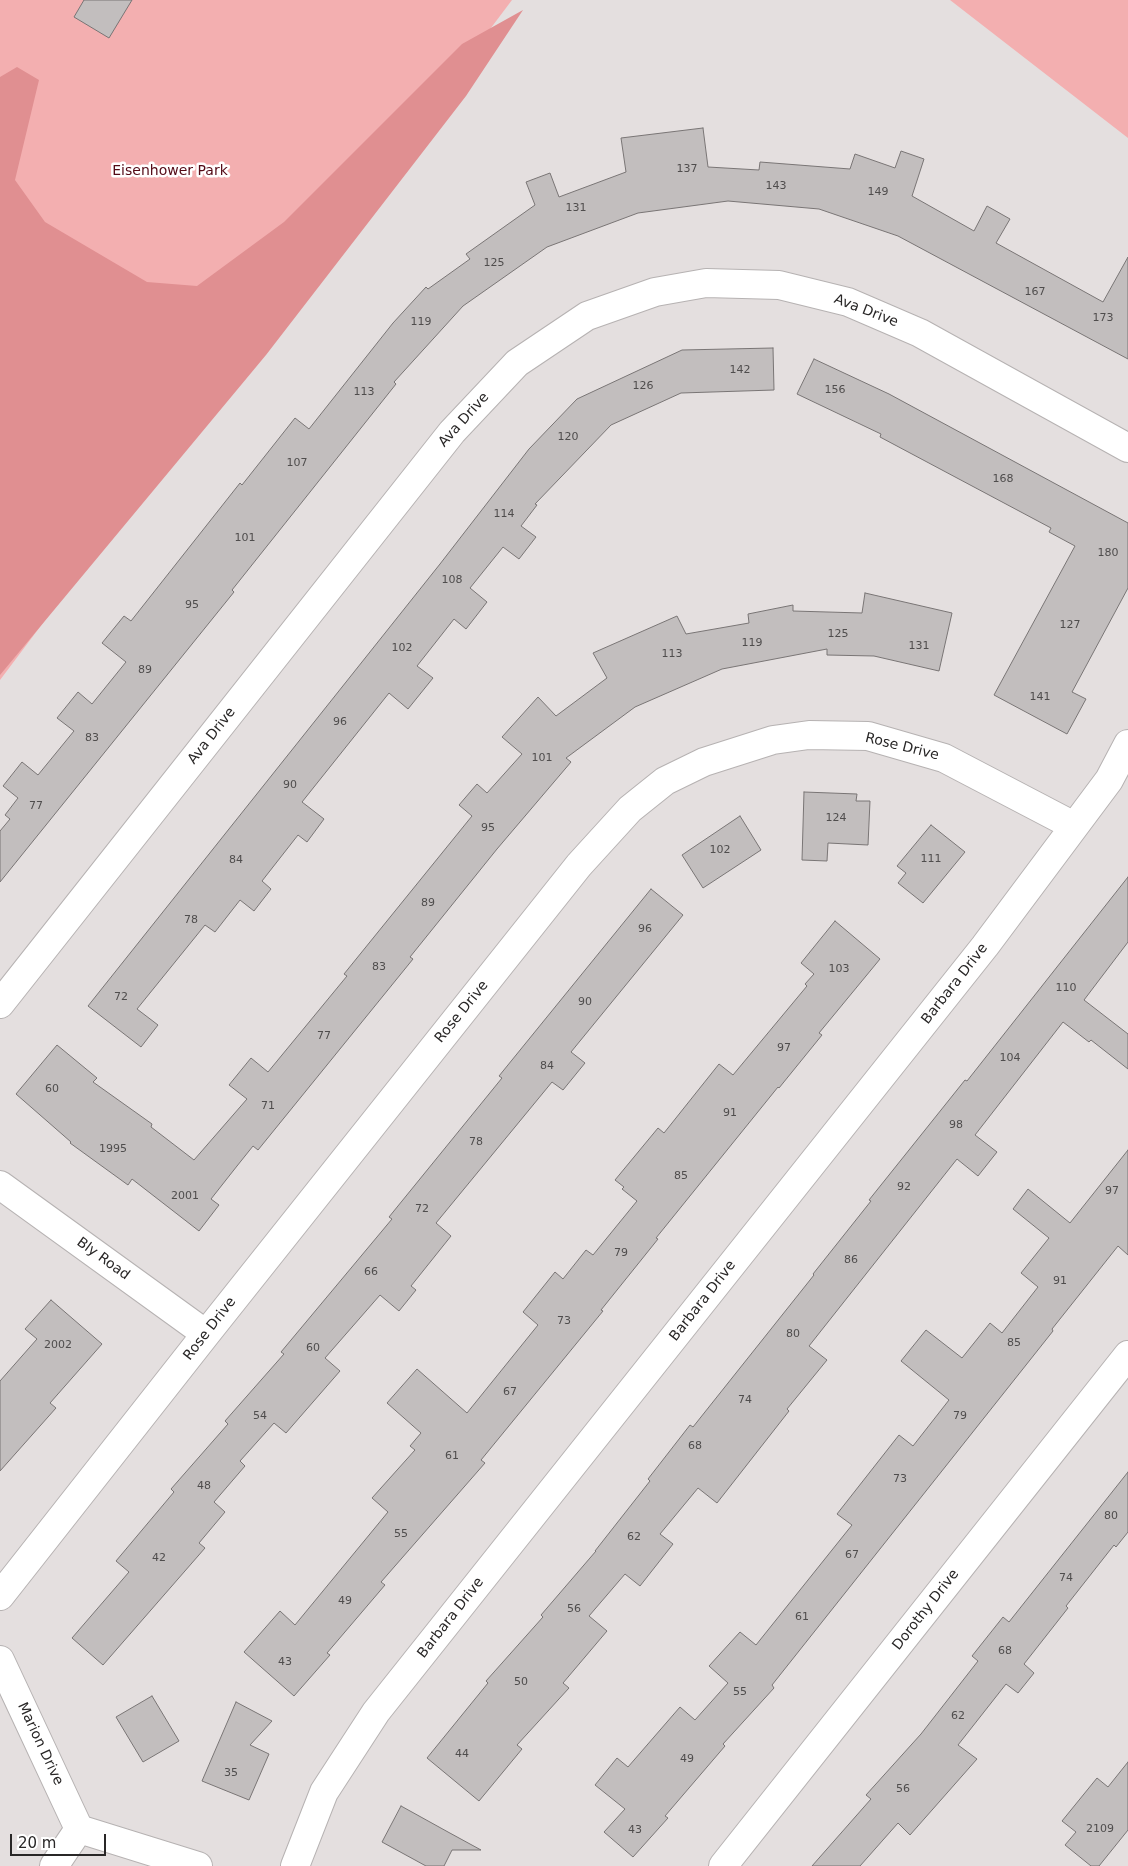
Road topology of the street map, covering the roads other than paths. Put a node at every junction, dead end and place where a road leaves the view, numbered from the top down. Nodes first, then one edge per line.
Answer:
1 (1128, 448) edge
2 (1128, 744) edge
3 (1074, 826) junction
4 (0, 1004) edge
5 (0, 1185) edge
6 (206, 1334) junction
7 (1128, 1355) edge
8 (0, 1596) edge
9 (0, 1660) edge
10 (79, 1829) junction
11 (54, 1866) edge
12 (198, 1866) edge
13 (295, 1866) edge
14 (723, 1866) edge

1 - 4 street, Ava Drive
2 - 3 street, Barbara Drive
3 - 6 street, Rose Drive
3 - 13 street, Barbara Drive
5 - 6 street, Bly Road
6 - 8 street, Rose Drive
7 - 14 street, Dorothy Drive
9 - 10 street, Marion Drive
10 - 11 street
10 - 12 street

